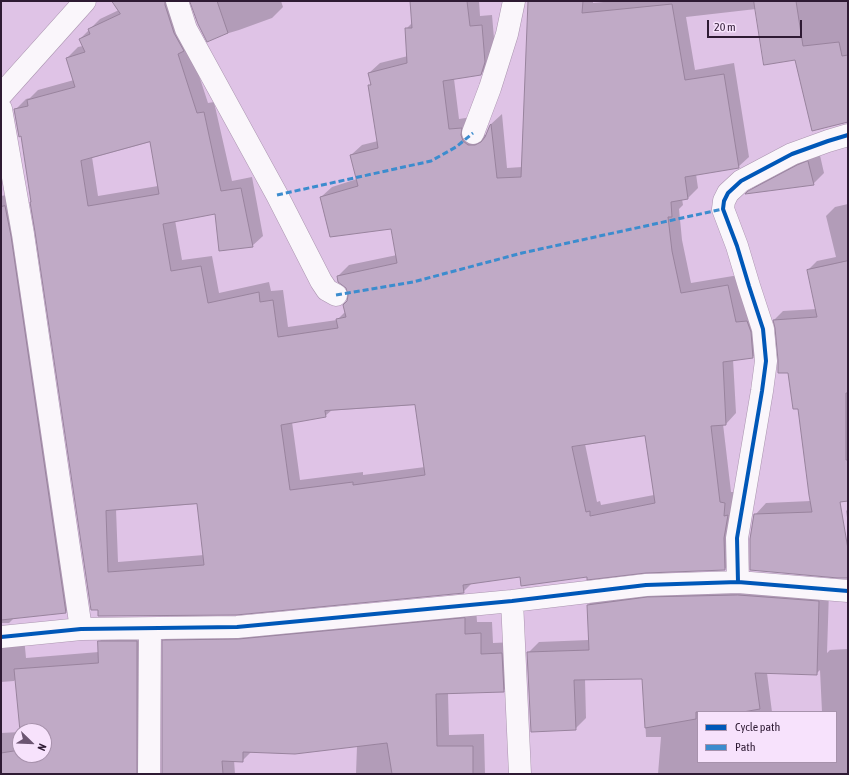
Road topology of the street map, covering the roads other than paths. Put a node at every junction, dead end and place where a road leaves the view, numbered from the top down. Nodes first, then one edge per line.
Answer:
1 (85, 1) edge
2 (177, 1) edge
3 (514, 1) edge
4 (1, 96) edge
5 (1, 109) edge
6 (473, 133) dead end
7 (848, 135) edge
8 (336, 295) dead end
9 (738, 582) junction
10 (848, 591) edge
11 (512, 601) junction
12 (81, 629) junction
13 (150, 629) junction
14 (1, 638) edge
15 (149, 774) edge
16 (520, 774) edge

1 - 4 street
2 - 8 street
3 - 6 street
5 - 12 street
7 - 9 street
9 - 10 street
9 - 11 street
11 - 13 street
11 - 16 street
12 - 13 street
12 - 14 street
13 - 15 street

